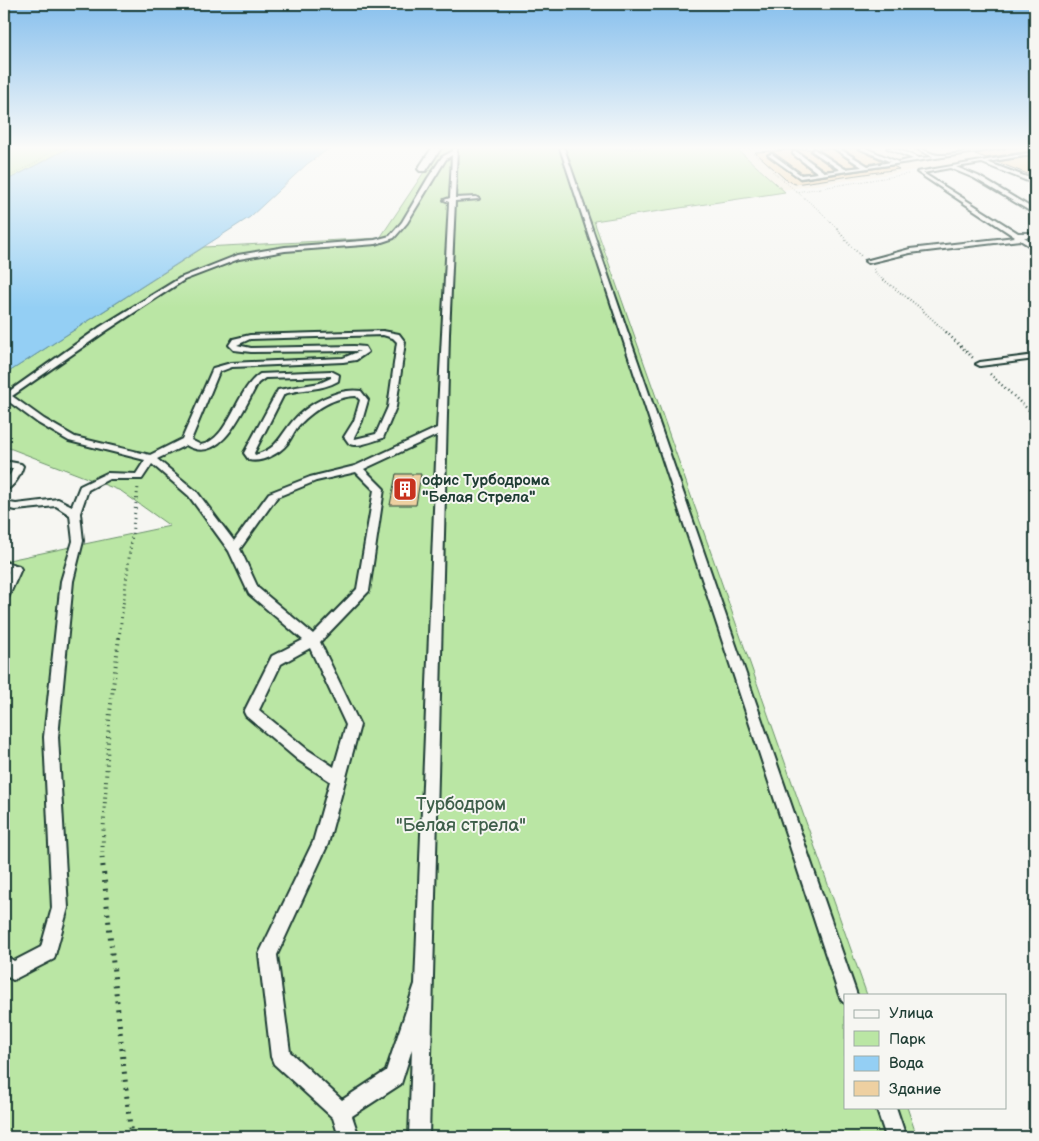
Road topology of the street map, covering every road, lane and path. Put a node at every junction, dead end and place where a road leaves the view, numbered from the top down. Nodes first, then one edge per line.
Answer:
1 (417, 201) edge
2 (463, 201) edge
3 (580, 201) edge
4 (807, 201) edge
5 (964, 201) edge
6 (1017, 201) edge
7 (452, 203) joint
8 (1035, 212) edge
9 (1035, 234) edge
10 (1020, 237) junction
11 (1035, 247) edge
12 (868, 261) junction
13 (1035, 357) edge
14 (980, 364) junction
15 (1035, 416) edge
16 (442, 429) junction
17 (186, 441) junction
18 (151, 458) junction
19 (4, 467) edge
20 (358, 468) junction
21 (139, 477) junction
22 (4, 488) edge
23 (4, 505) edge
24 (75, 513) junction
25 (234, 549) junction
26 (4, 566) edge
27 (4, 595) edge
28 (313, 641) junction
29 (339, 778) junction
30 (4, 964) edge
31 (424, 984) junction
32 (848, 994) edge
33 (886, 1108) edge
34 (341, 1112) junction
35 (131, 1137) edge
36 (348, 1137) edge
37 (419, 1137) edge
38 (896, 1137) edge

1 - 18 lane
2 - 7 lane
3 - 32 lane
4 - 12 path
5 - 10 lane
6 - 8 lane
7 - 16 lane
9 - 10 lane
10 - 11 lane
10 - 12 lane
12 - 14 path
13 - 14 lane
14 - 15 path
16 - 20 lane
16 - 31 lane
17 - 17 lane
17 - 18 lane
18 - 21 lane
18 - 25 lane
19 - 22 lane
20 - 25 lane
20 - 28 lane
21 - 24 lane
21 - 35 path
23 - 24 lane
24 - 30 lane
25 - 28 lane
26 - 27 lane
28 - 29 lane
28 - 29 lane
29 - 34 lane
31 - 34 lane
31 - 37 lane
33 - 38 lane
34 - 36 lane

